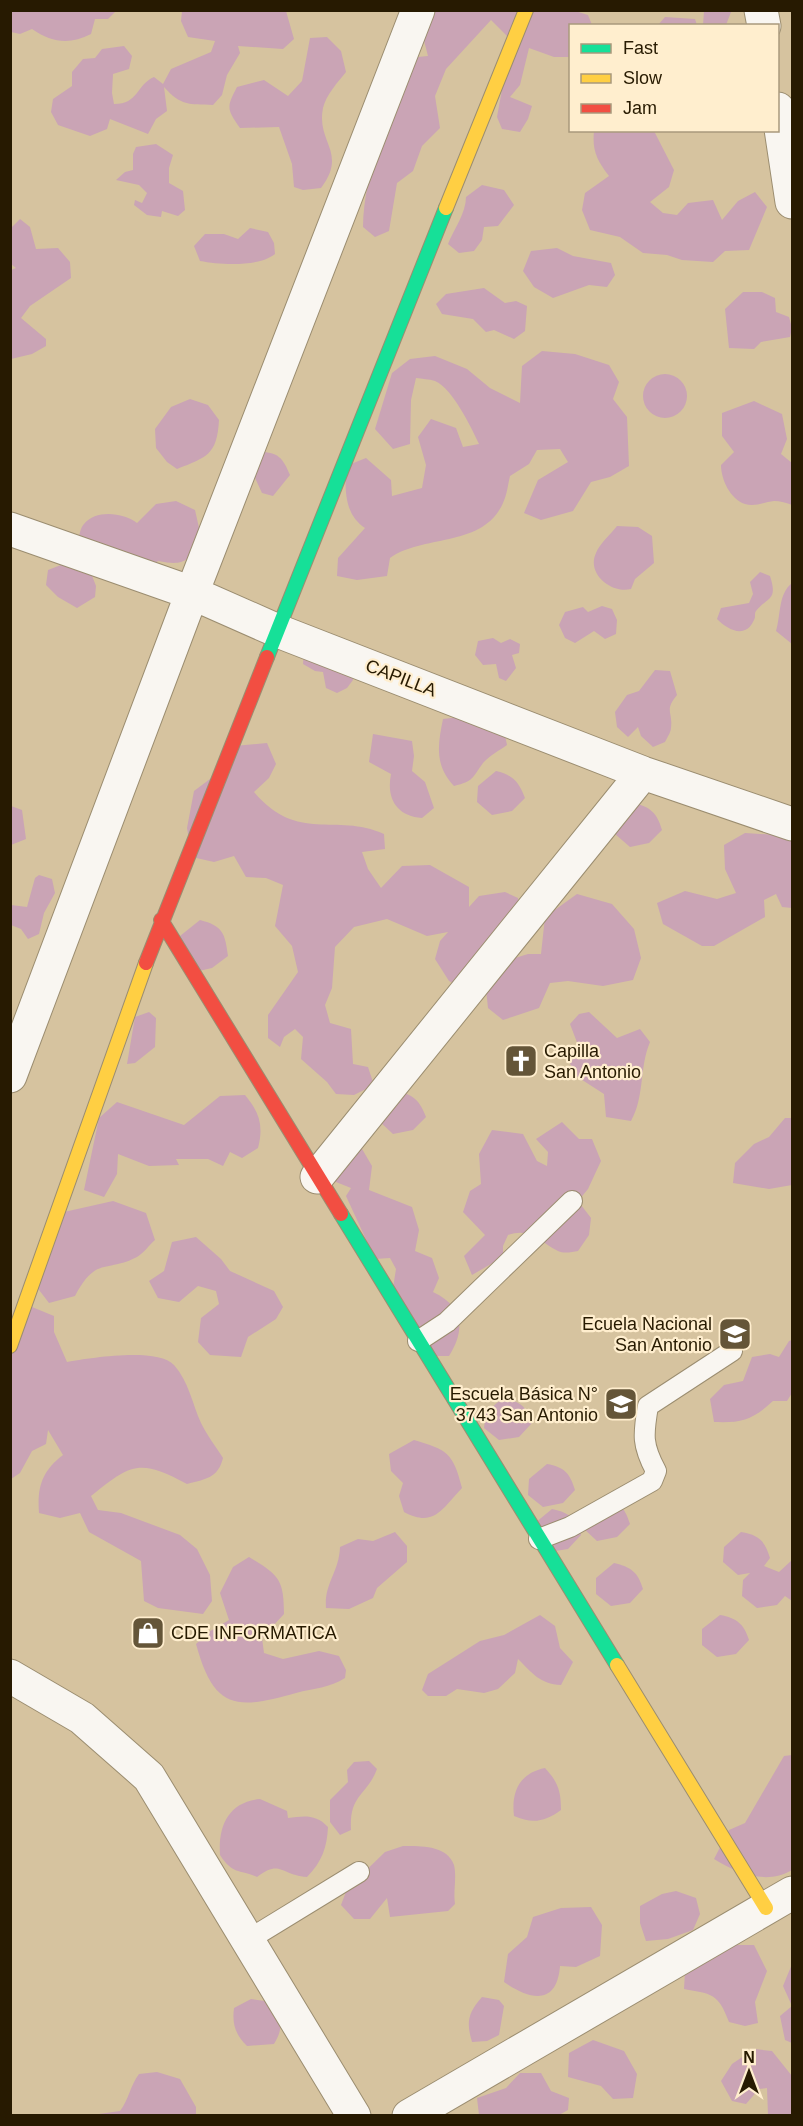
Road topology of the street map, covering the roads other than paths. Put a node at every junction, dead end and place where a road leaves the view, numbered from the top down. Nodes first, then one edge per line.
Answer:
1 (418, 10) edge
2 (526, 10) edge
3 (779, 121) edge
4 (792, 202) edge
5 (10, 529) edge
6 (192, 593) junction
7 (278, 631) junction
8 (643, 773) junction
9 (792, 824) edge
10 (161, 920) junction
11 (10, 1076) edge
12 (317, 1177) junction
13 (572, 1202) dead end
14 (418, 1341) junction
15 (10, 1346) edge
16 (732, 1350) dead end
17 (539, 1539) junction
18 (10, 1676) edge
19 (359, 1872) dead end
20 (779, 1901) edge
21 (248, 1940) junction
22 (354, 2115) edge
23 (409, 2115) edge

1 - 6 street
2 - 7 street
3 - 4 street
5 - 6 street, CAPILLA
6 - 7 street, CAPILLA
6 - 11 street
7 - 8 street, CAPILLA
7 - 10 street
8 - 9 street, CAPILLA
8 - 12 street
10 - 12 street
10 - 15 street
12 - 14 street
13 - 14 lane
14 - 17 street
16 - 17 lane
17 - 20 street
18 - 21 street
19 - 21 lane
20 - 23 street
21 - 22 street

